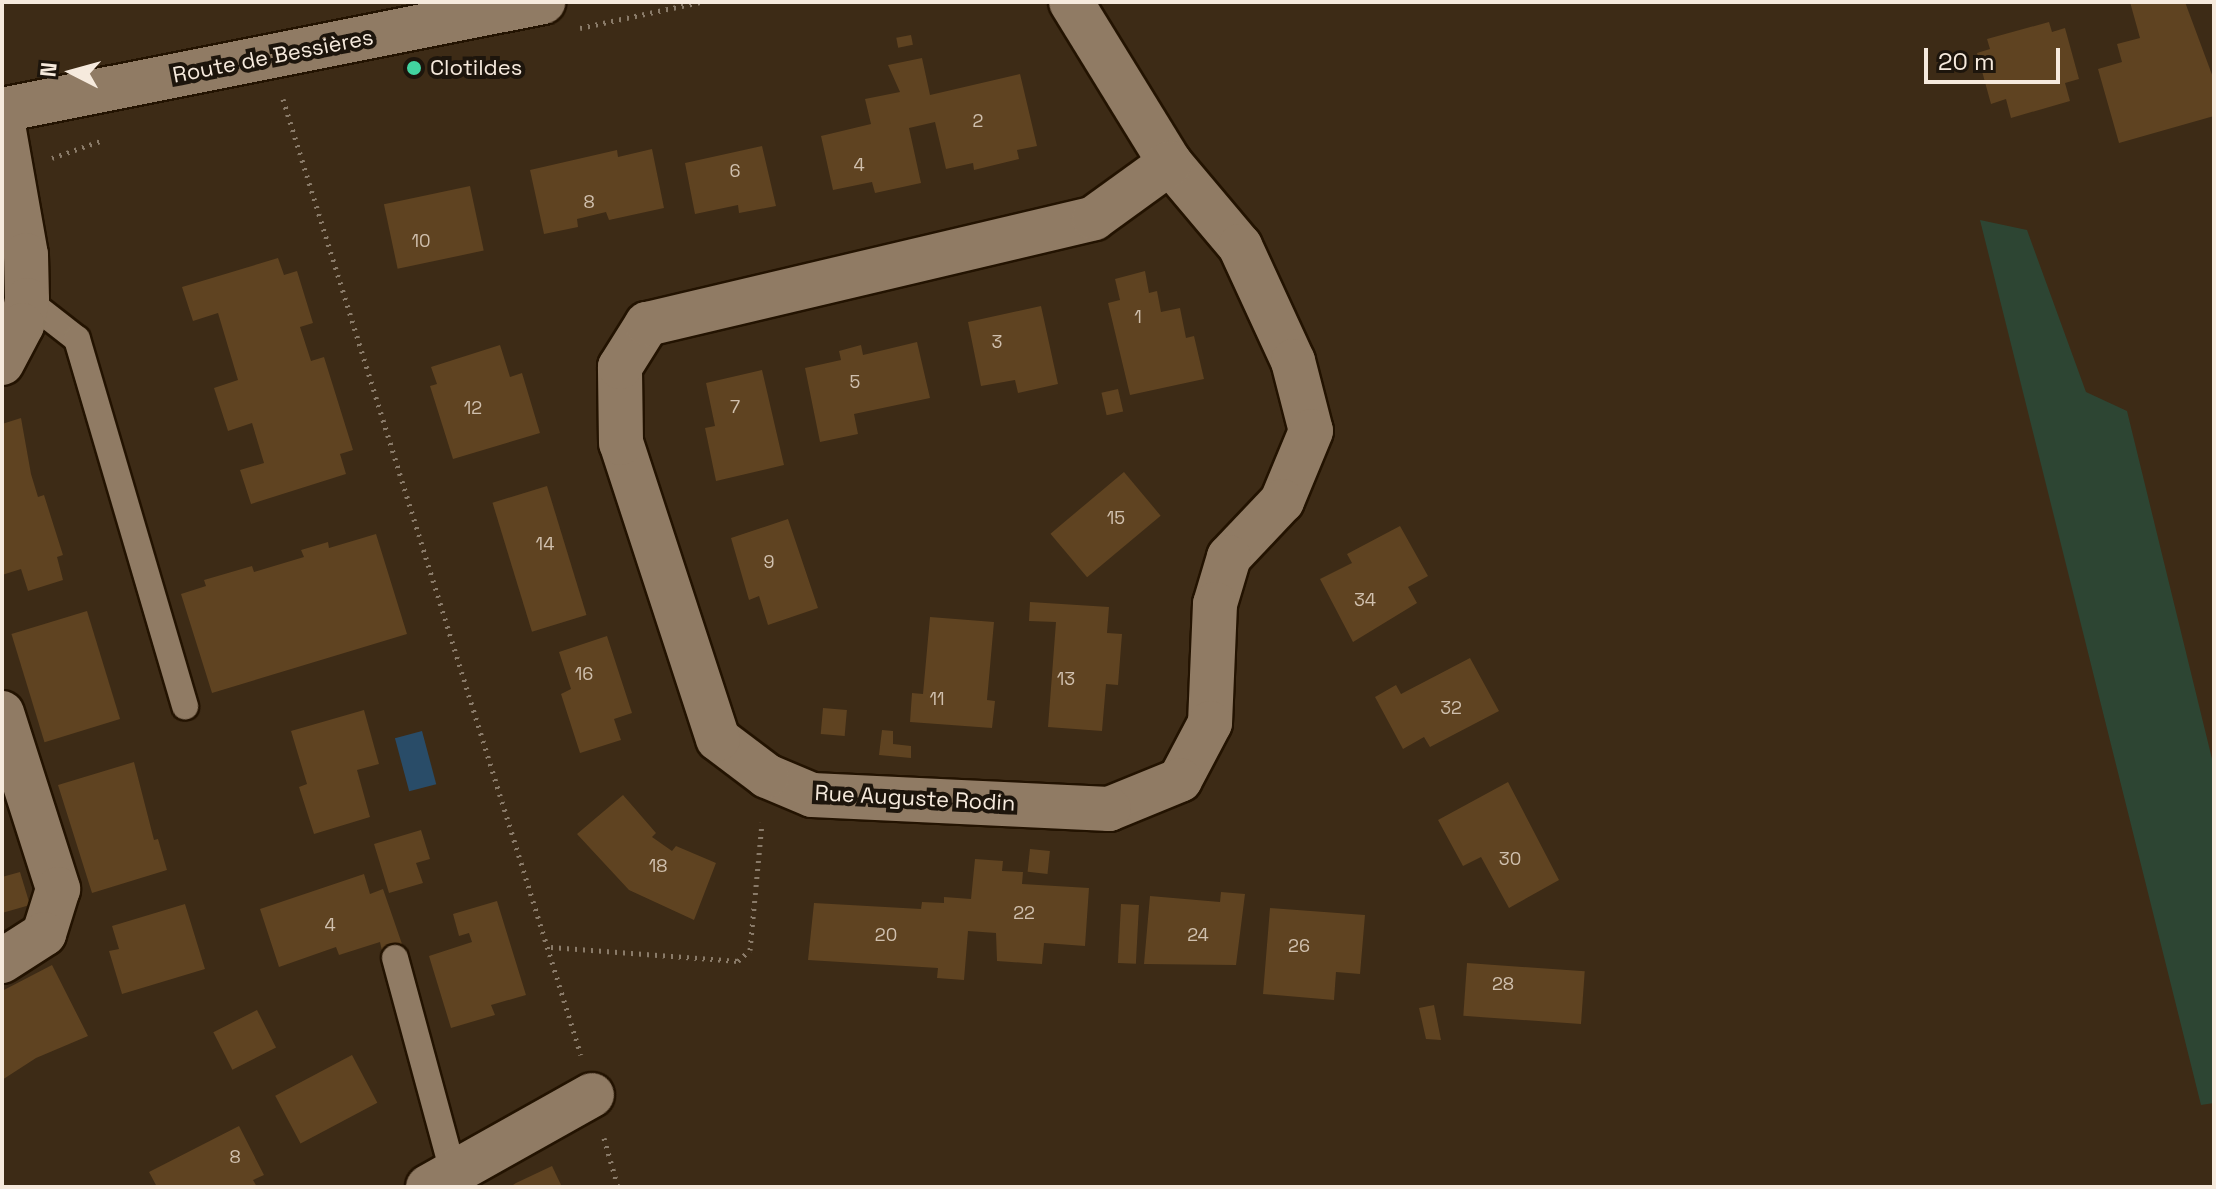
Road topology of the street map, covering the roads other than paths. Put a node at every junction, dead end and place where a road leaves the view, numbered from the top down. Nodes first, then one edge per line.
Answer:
1 (543, 2) edge
2 (1071, 2) edge
3 (2, 110) edge
4 (2, 119) edge
5 (1170, 163) junction
6 (27, 300) junction
7 (2, 363) edge
8 (185, 706) dead end
9 (2, 713) edge
10 (395, 958) dead end
11 (2, 961) edge
12 (592, 1095) road end
13 (441, 1180) edge

1 - 3 street, Route de Bessières
2 - 5 street, Rue Auguste Rodin
4 - 6 street
5 - 5 street, Rue Auguste Rodin
6 - 7 street
6 - 8 lane
9 - 11 street
10 - 13 lane
12 - 13 street

